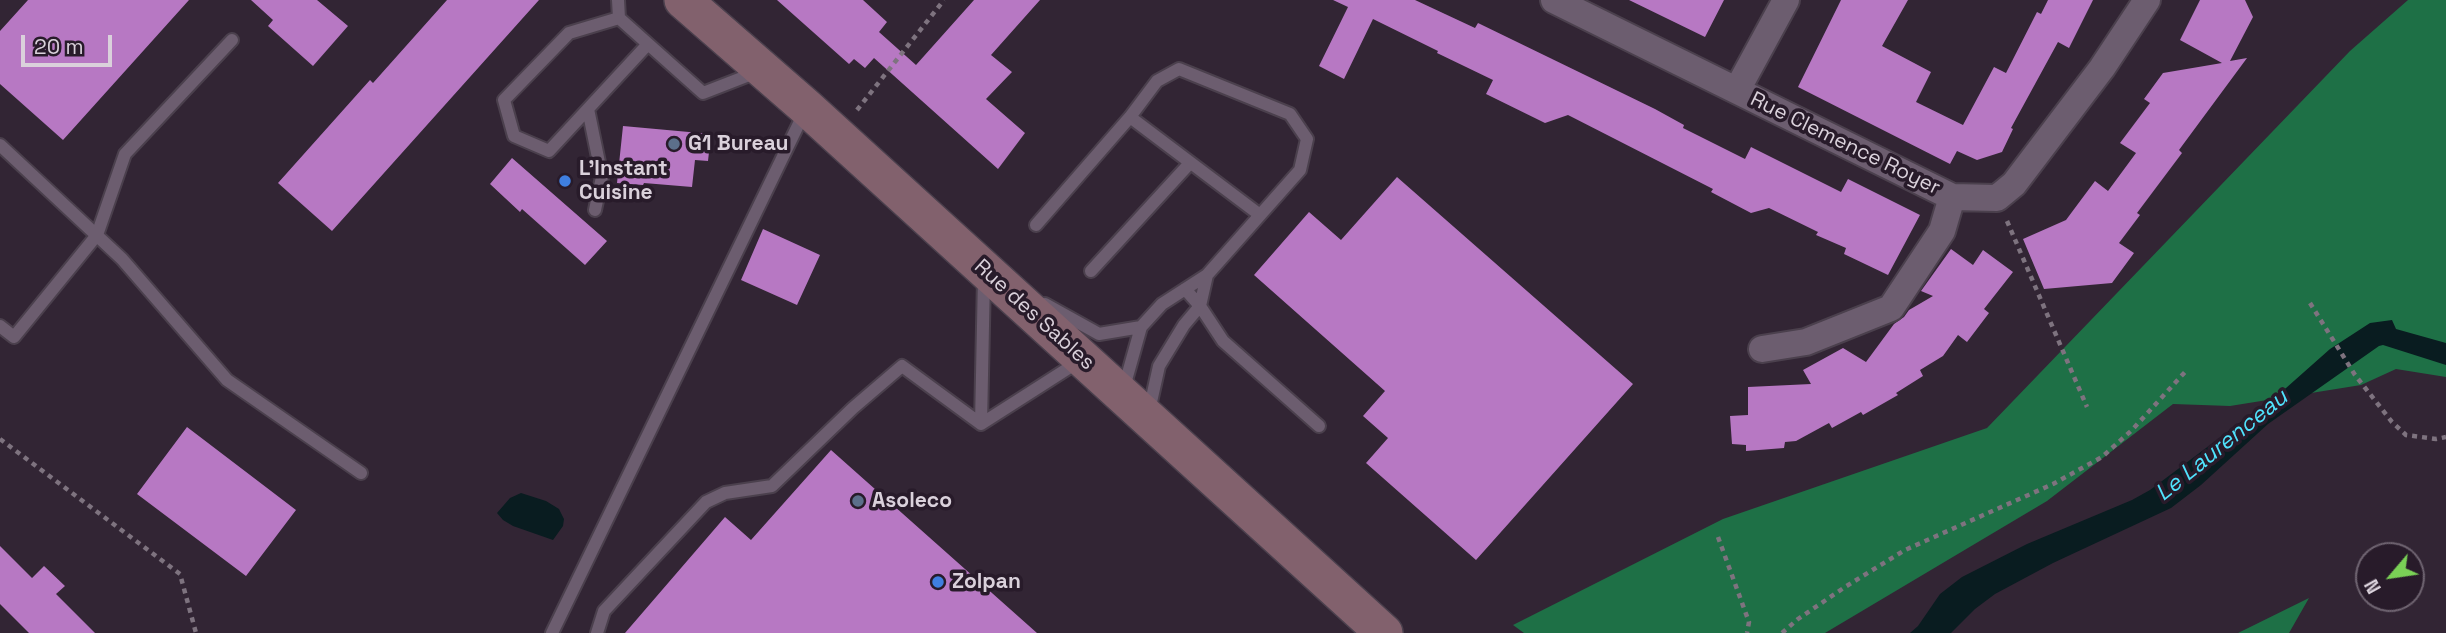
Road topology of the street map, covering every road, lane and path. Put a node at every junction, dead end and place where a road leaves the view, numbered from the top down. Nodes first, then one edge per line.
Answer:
1 (618, 0) edge
2 (683, 0) edge
3 (944, 0) edge
4 (1554, 0) edge
5 (1786, 0) edge
6 (2147, 0) edge
7 (620, 18) junction
8 (232, 40) dead end
9 (648, 44) junction
10 (763, 69) junction
11 (1737, 90) junction
12 (807, 108) junction
13 (587, 109) junction
14 (1130, 117) junction
15 (837, 135) junction
16 (0, 145) edge
17 (1189, 163) junction
18 (1952, 197) junction
19 (1997, 198) junction
20 (595, 210) dead end
21 (1260, 215) junction
22 (1036, 225) dead end
23 (97, 235) junction
24 (984, 270) junction
25 (1091, 271) dead end
26 (1207, 275) junction
27 (1185, 289) junction
28 (2311, 303) dead end
29 (1199, 306) junction
30 (0, 326) edge
31 (1141, 327) junction
32 (1762, 349) dead end
33 (1082, 359) junction
34 (2185, 372) dead end
35 (1135, 406) junction
36 (2087, 407) dead end
37 (981, 424) junction
38 (1319, 426) dead end
39 (2446, 438) edge
40 (0, 439) edge
41 (360, 473) dead end
42 (1718, 537) dead end
43 (196, 633) edge
44 (552, 633) edge
45 (597, 633) edge
46 (1384, 633) edge
47 (1747, 633) edge
48 (1782, 633) edge

1 - 7 lane
2 - 10 main road, Rue des Sables
3 - 15 path
4 - 11 street, Rue Clemence Royer
5 - 11 street
6 - 19 street
7 - 9 lane
7 - 13 lane
8 - 23 lane
9 - 10 lane
9 - 13 lane
10 - 12 main road, Rue des Sables
11 - 18 street, Rue Clemence Royer
12 - 15 main road, Rue des Sables
12 - 44 lane
13 - 20 lane
14 - 17 lane
14 - 21 lane
14 - 22 lane
15 - 24 main road, Rue des Sables
16 - 23 lane
17 - 21 lane
17 - 25 lane
18 - 19 street, Rue Clemence Royer
18 - 32 street
19 - 36 path
21 - 26 lane
23 - 30 lane
23 - 41 lane
24 - 31 lane
24 - 33 main road, Rue des Sables
24 - 37 lane
26 - 27 lane
26 - 29 lane
27 - 29 lane
27 - 31 lane
28 - 39 path
29 - 35 lane
29 - 38 lane
31 - 35 lane
33 - 35 main road, Rue des Sables
33 - 37 lane
34 - 48 path
35 - 46 main road, Rue des Sables
37 - 45 lane
40 - 43 path
42 - 47 path

